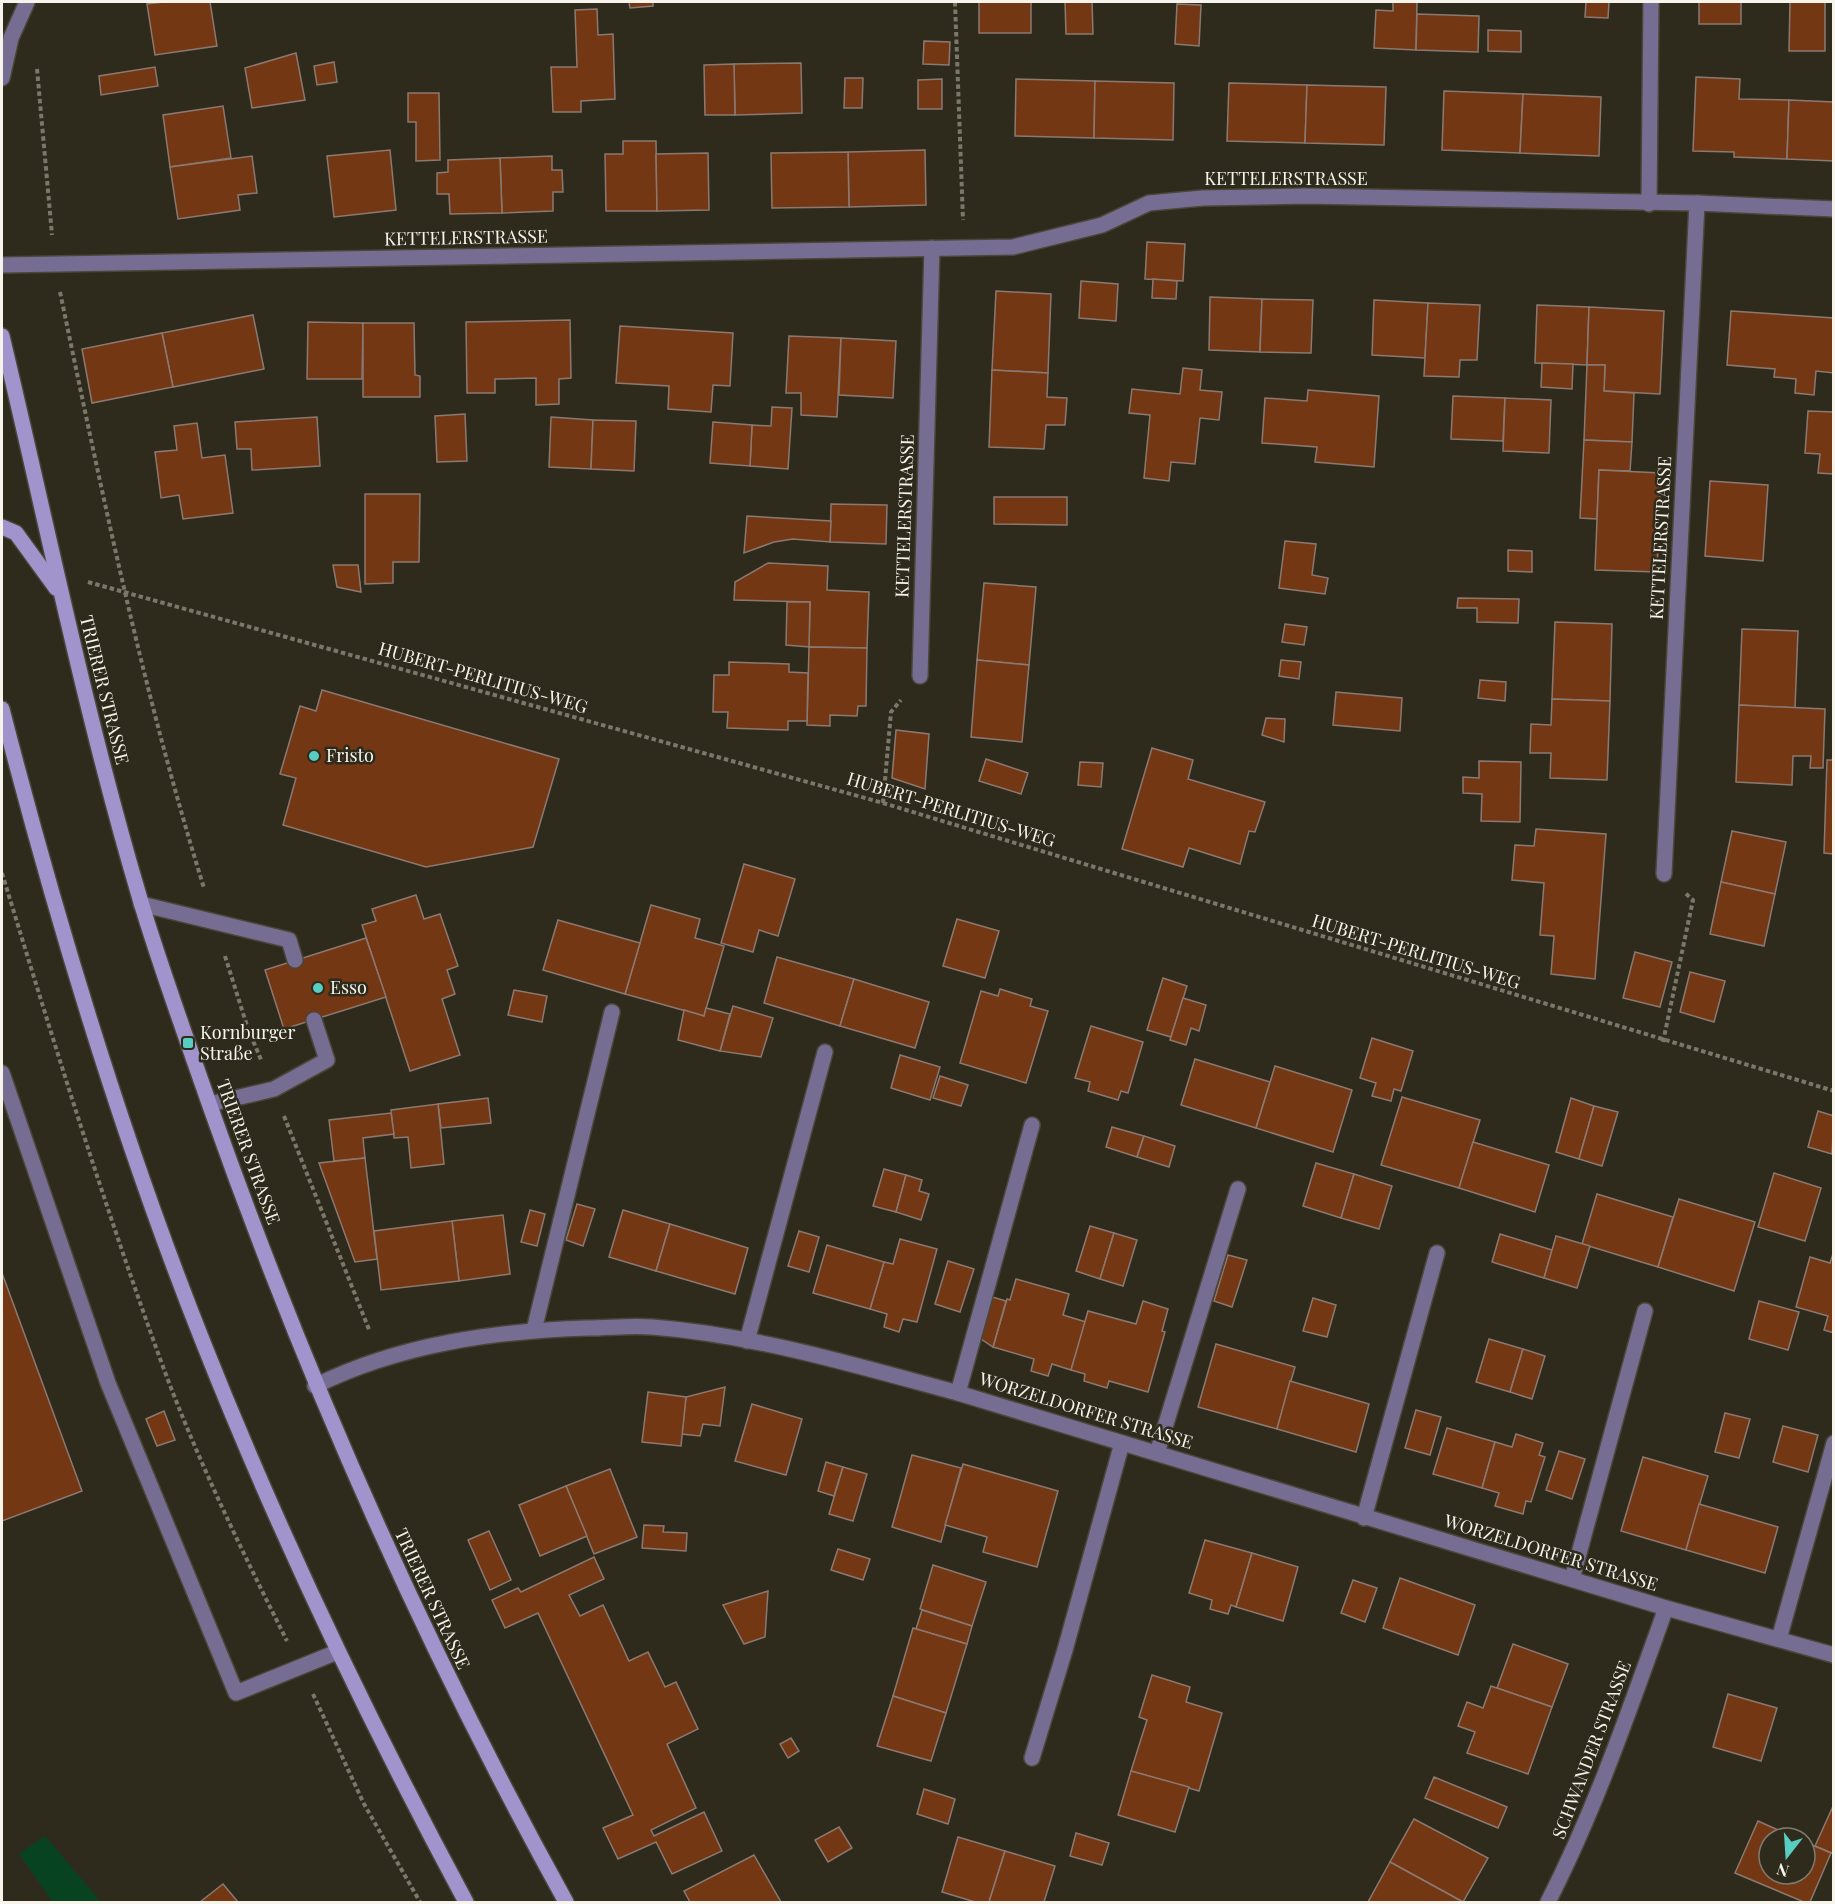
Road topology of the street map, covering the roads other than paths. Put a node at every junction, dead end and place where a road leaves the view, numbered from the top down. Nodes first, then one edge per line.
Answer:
1 (27, 2) edge
2 (1651, 2) edge
3 (2, 78) edge
4 (1697, 203) junction
5 (1649, 204) junction
6 (1833, 209) edge
7 (932, 248) junction
8 (2, 265) edge
9 (2, 336) edge
10 (2, 527) edge
11 (60, 593) junction
12 (920, 676) road end
13 (2, 712) edge
14 (1664, 874) road end
15 (141, 904) junction
16 (295, 960) dead end
17 (612, 1012) dead end
18 (314, 1020) dead end
19 (825, 1052) dead end
20 (2, 1074) edge
21 (210, 1104) junction
22 (1032, 1125) dead end
23 (1238, 1189) dead end
24 (1437, 1253) dead end
25 (1645, 1311) dead end
26 (534, 1330) junction
27 (747, 1341) junction
28 (315, 1386) junction
29 (958, 1393) junction
30 (1122, 1443) junction
31 (1833, 1443) edge
32 (1157, 1453) junction
33 (1364, 1518) junction
34 (1572, 1580) junction
35 (1666, 1608) junction
36 (1779, 1639) junction
37 (337, 1652) junction
38 (1833, 1655) edge
39 (1032, 1758) dead end
40 (466, 1902) edge
41 (566, 1902) edge
42 (1548, 1902) edge

1 - 3 street
2 - 5 street
4 - 5 street, KETTELERSTRASSE
4 - 6 street, KETTELERSTRASSE
4 - 14 street, KETTELERSTRASSE
5 - 7 street, KETTELERSTRASSE
7 - 8 street, KETTELERSTRASSE
7 - 12 street, KETTELERSTRASSE
9 - 11 main road, TRIERER STRASSE
10 - 11 main road
11 - 15 main road, TRIERER STRASSE
13 - 37 main road
15 - 16 street
15 - 21 main road, TRIERER STRASSE
17 - 26 street
18 - 21 street
19 - 27 street
20 - 37 street
21 - 28 main road, TRIERER STRASSE
22 - 29 street
23 - 32 street
24 - 33 street
25 - 34 street
26 - 27 street, WORZELDORFER STRASSE
26 - 28 street, WORZELDORFER STRASSE
27 - 29 street, WORZELDORFER STRASSE
28 - 41 main road, TRIERER STRASSE
29 - 30 street, WORZELDORFER STRASSE
30 - 32 street, WORZELDORFER STRASSE
30 - 39 street
31 - 36 street
32 - 33 street, WORZELDORFER STRASSE
33 - 34 street, WORZELDORFER STRASSE
34 - 35 street, WORZELDORFER STRASSE
35 - 36 street, WORZELDORFER STRASSE
35 - 42 street, SCHWANDER STRASSE
36 - 38 street, WORZELDORFER STRASSE
37 - 40 main road

